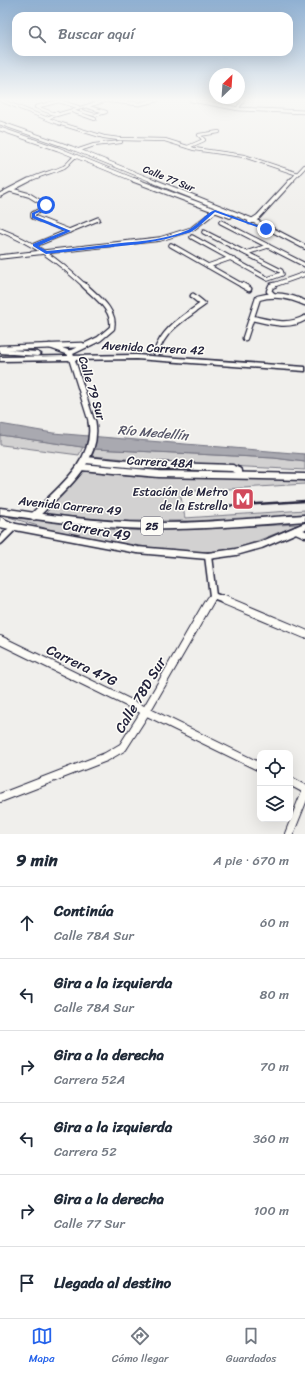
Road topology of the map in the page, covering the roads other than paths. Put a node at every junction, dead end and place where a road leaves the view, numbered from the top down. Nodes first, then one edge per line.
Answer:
1 (32, 139) edge
2 (47, 139) edge
3 (118, 139) edge
4 (139, 139) junction
5 (203, 139) edge
6 (188, 147) junction
7 (79, 150) junction
8 (76, 156) junction
9 (305, 166) edge
10 (296, 173) junction
11 (303, 175) dead end
12 (11, 190) junction
13 (0, 195) edge
14 (215, 211) junction
15 (98, 219) dead end
16 (251, 221) junction
17 (221, 222) dead end
18 (0, 230) edge
19 (69, 231) junction
20 (204, 232) dead end
21 (192, 237) dead end
22 (34, 245) junction
23 (171, 245) dead end
24 (268, 246) junction
25 (305, 247) edge
26 (305, 250) edge
27 (46, 253) junction
28 (246, 253) junction
29 (0, 257) edge
30 (231, 258) junction
31 (305, 265) edge
32 (208, 266) junction
33 (305, 274) edge
34 (268, 278) junction
35 (276, 284) junction
36 (249, 289) dead end
37 (273, 295) junction
38 (193, 296) dead end
39 (305, 303) edge
40 (252, 318) junction
41 (305, 318) edge
42 (245, 338) dead end
43 (87, 344) junction
44 (50, 346) junction
45 (156, 353) junction
46 (0, 354) edge
47 (71, 355) junction
48 (305, 364) edge
49 (305, 369) edge
50 (86, 460) junction
51 (110, 462) junction
52 (81, 467) junction
53 (107, 470) junction
54 (239, 475) junction
55 (305, 476) edge
56 (0, 511) edge
57 (34, 516) junction
58 (305, 518) edge
59 (0, 520) edge
60 (0, 524) edge
61 (14, 527) junction
62 (305, 527) edge
63 (296, 530) junction
64 (305, 534) edge
65 (0, 541) edge
66 (208, 556) junction
67 (213, 596) junction
68 (305, 634) edge
69 (0, 640) edge
70 (146, 711) junction
71 (257, 766) edge
72 (293, 783) edge
73 (305, 789) edge
74 (305, 794) edge
75 (0, 798) edge
76 (289, 834) edge

1 - 8 street, Calle 77 Sur
2 - 7 street, Calle 77 Sur
3 - 4 street
4 - 6 street
4 - 7 street
5 - 6 street
6 - 10 street
7 - 16 street, Calle 77 Sur
8 - 12 street
8 - 14 street, Calle 77 Sur
9 - 10 street
10 - 11 street
10 - 16 street
12 - 13 street
12 - 19 street
14 - 16 street, Calle 77 Sur
14 - 27 street
15 - 19 street
16 - 25 street, Calle 77 Sur
16 - 26 street, Calle 77 Sur
17 - 24 street
18 - 22 street, Calle 79 Sur
19 - 22 street
20 - 28 street
21 - 30 street
22 - 27 street, Calle 79 Sur
23 - 32 street
24 - 28 street
24 - 31 street
27 - 29 street
27 - 43 street, Calle 79 Sur
28 - 34 street
30 - 32 street
30 - 34 street
32 - 36 street
33 - 35 street
34 - 35 street
35 - 37 street
37 - 39 street
37 - 40 street
38 - 45 street
40 - 41 street
40 - 42 street
43 - 44 street
43 - 47 street, Calle 79 Sur
44 - 46 street
44 - 47 street
45 - 47 highway, Avenida Carrera 42
45 - 48 highway, Avenida Carrera 42
46 - 47 highway, Avenida Carrera 42
46 - 47 highway, Avenida Carrera 42
47 - 49 highway, Avenida Carrera 42
47 - 50 street, Calle 79 Sur
50 - 51 street, Carrera 48A
50 - 52 street, Calle 79 Sur
51 - 53 street
51 - 54 street, Carrera 48A
52 - 53 street, Carrera 48A
52 - 57 street, Calle 79 Sur
53 - 54 street, Carrera 48A
54 - 55 street, Carrera 48A
56 - 57 highway, Avenida Carrera 49 / 25
57 - 58 highway, Avenida Carrera 49 / 25
59 - 61 highway
60 - 61 street, Carrera 49
61 - 65 street
61 - 66 street, Carrera 49
62 - 63 street, Carrera 49
63 - 64 street
63 - 66 street, Carrera 49
66 - 67 street
67 - 68 street
67 - 70 street, Calle 78D Sur
69 - 70 street, Carrera 47G
70 - 71 street, Carrera 47G
70 - 75 street, Calle 78D Sur
72 - 73 street
74 - 76 street

